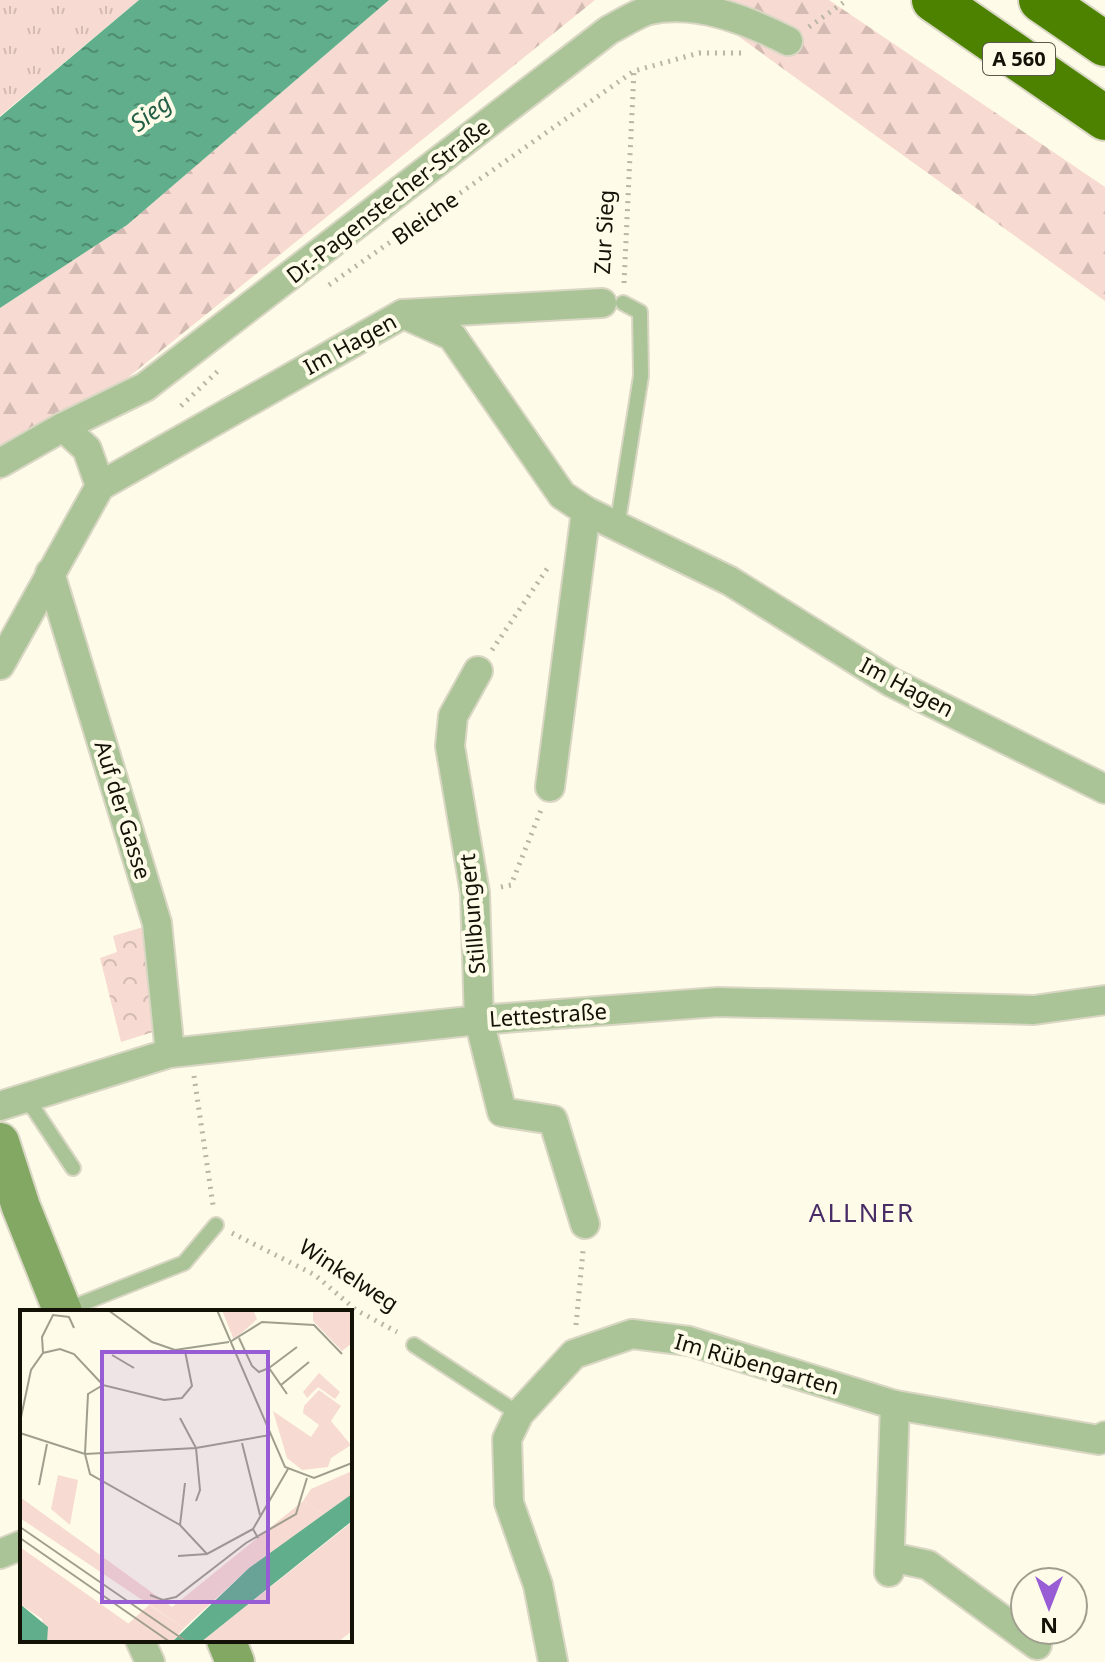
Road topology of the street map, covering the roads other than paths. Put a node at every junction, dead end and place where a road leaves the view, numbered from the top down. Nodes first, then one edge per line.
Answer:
1 (934, 0) edge
2 (1041, 0) edge
3 (788, 41) road end
4 (1105, 44) edge
5 (1105, 118) edge
6 (612, 303) joint
7 (403, 314) junction
8 (63, 427) junction
9 (0, 463) edge
10 (100, 486) junction
11 (586, 511) junction
12 (617, 527) junction
13 (50, 573) junction
14 (0, 665) edge
15 (478, 671) road end
16 (550, 787) road end
17 (1105, 789) edge
18 (1105, 1000) edge
19 (479, 1020) junction
20 (180, 1053) junction
21 (11, 1103) edge
22 (0, 1142) edge
23 (73, 1168) dead end
24 (585, 1224) road end
25 (216, 1225) road end
26 (63, 1310) edge
27 (66, 1310) edge
28 (414, 1345) road end
29 (895, 1405) junction
30 (519, 1414) junction
31 (1103, 1442) edge
32 (20, 1546) edge
33 (0, 1554) edge
34 (1009, 1624) edge
35 (141, 1642) edge
36 (227, 1642) edge
37 (150, 1662) edge
38 (235, 1662) edge
39 (553, 1662) edge

1 - 5 highway, A 560
2 - 4 highway, A 560
3 - 8 street, Dr.-Pagenstecher-Straße
6 - 7 street
6 - 12 lane, Zur Sieg
7 - 10 street, Im Hagen
7 - 11 street, Im Hagen
8 - 9 street, Dr.-Pagenstecher-Straße
8 - 10 street
10 - 13 street
11 - 12 street, Im Hagen
11 - 16 street
12 - 17 street, Im Hagen
13 - 14 street
13 - 20 street, Auf der Gasse
15 - 19 street, Stillbungert
18 - 19 street, Lettestraße
19 - 20 street, Lettestraße
19 - 24 street, Stillbungert
20 - 21 street, Lettestraße
21 - 23 lane
22 - 26 main road
25 - 27 lane
28 - 30 lane
29 - 30 street, Im Rübengarten
29 - 31 street, Im Rübengarten
29 - 34 street
30 - 39 street, Im Rübengarten
32 - 33 street
35 - 37 street
36 - 38 main road

